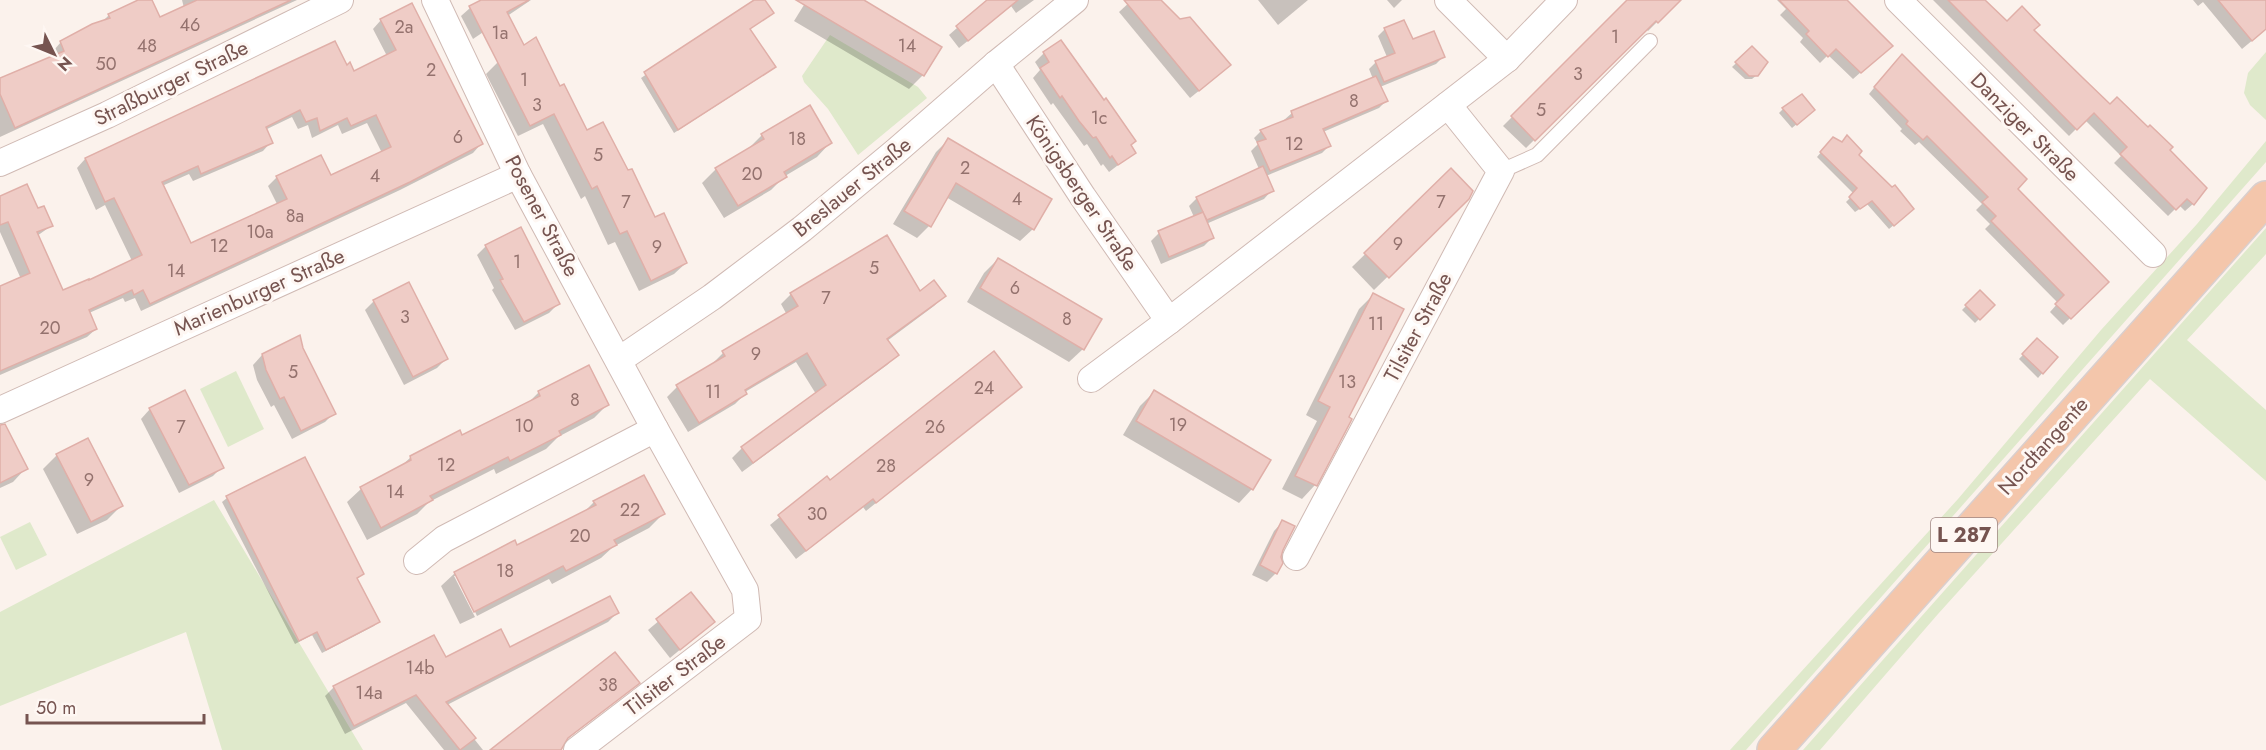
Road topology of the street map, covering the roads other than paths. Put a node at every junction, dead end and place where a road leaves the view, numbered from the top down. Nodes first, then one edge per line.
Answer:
1 (340, 0) edge
2 (435, 0) edge
3 (1075, 0) edge
4 (1448, 0) edge
5 (1564, 0) edge
6 (1898, 0) edge
7 (1650, 41) dead end
8 (1507, 59) junction
9 (996, 64) junction
10 (1448, 105) junction
11 (0, 163) edge
12 (1501, 171) junction
13 (518, 175) junction
14 (2266, 198) edge
15 (2153, 255) dead end
16 (1169, 321) junction
17 (619, 360) junction
18 (1091, 379) dead end
19 (0, 410) edge
20 (655, 429) junction
21 (1296, 557) dead end
22 (417, 561) dead end
23 (745, 590) joint
24 (577, 750) edge
25 (1774, 750) edge

1 - 11 street, Straßburger Straße
2 - 13 street, Posener Straße
3 - 9 street, Breslauer Straße
4 - 8 street
5 - 8 street
6 - 15 street, Danziger Straße
7 - 12 lane
8 - 10 street
9 - 16 street, Königsberger Straße
9 - 17 street, Breslauer Straße
10 - 12 street
10 - 16 street
12 - 21 street, Tilsiter Straße
13 - 17 street, Posener Straße
13 - 19 street, Marienburger Straße
14 - 25 main road, Nordtangente / L 287
16 - 18 street
17 - 20 street, Posener Straße
20 - 22 street
20 - 23 street, Posener Straße
23 - 24 street, Tilsiter Straße

